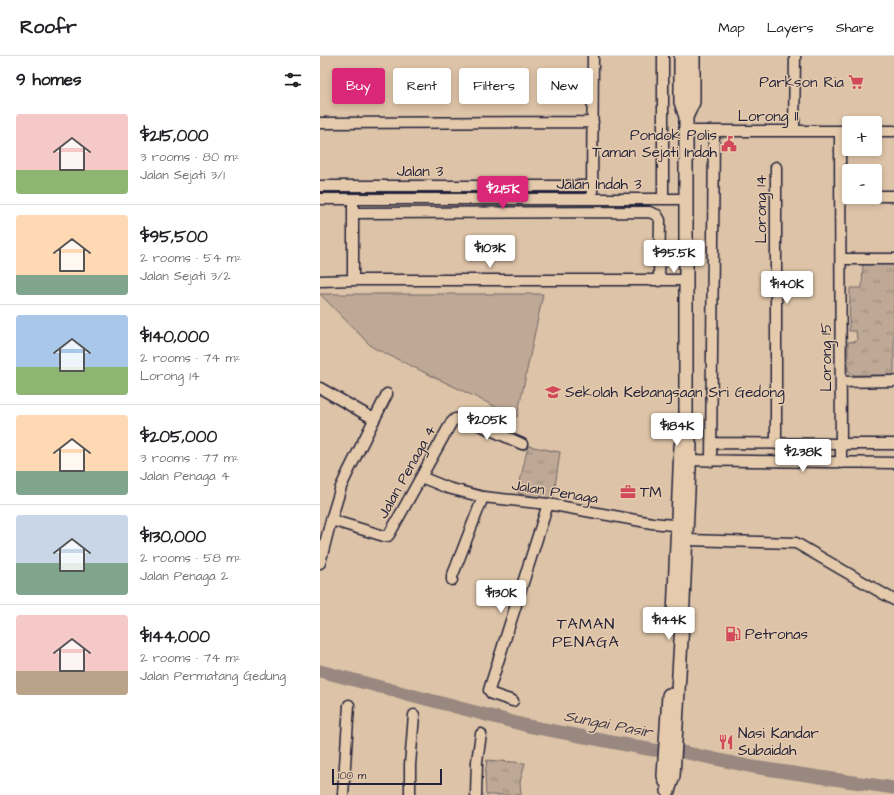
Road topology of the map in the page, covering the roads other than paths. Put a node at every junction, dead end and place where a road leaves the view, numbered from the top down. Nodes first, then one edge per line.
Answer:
1 (593, 56) edge
2 (693, 56) edge
3 (794, 56) edge
4 (663, 61) edge
5 (681, 61) edge
6 (686, 117) junction
7 (593, 122) junction
8 (320, 123) edge
9 (686, 131) junction
10 (714, 131) junction
11 (794, 131) junction
12 (842, 131) edge
13 (882, 131) edge
14 (894, 131) edge
15 (776, 167) dead end
16 (320, 186) edge
17 (592, 186) junction
18 (882, 196) edge
19 (894, 196) edge
20 (320, 199) edge
21 (353, 199) junction
22 (592, 199) junction
23 (663, 199) junction
24 (686, 199) junction
25 (844, 204) edge
26 (353, 212) junction
27 (841, 259) junction
28 (894, 259) edge
29 (353, 280) junction
30 (686, 280) junction
31 (320, 281) edge
32 (659, 281) junction
33 (841, 382) junction
34 (894, 382) edge
35 (320, 388) edge
36 (387, 394) dead end
37 (374, 419) junction
38 (712, 443) junction
39 (522, 444) dead end
40 (776, 444) junction
41 (840, 444) junction
42 (894, 444) edge
43 (685, 460) junction
44 (711, 461) junction
45 (894, 462) edge
46 (841, 463) junction
47 (421, 477) junction
48 (483, 497) junction
49 (548, 504) junction
50 (331, 520) junction
51 (682, 526) junction
52 (686, 540) junction
53 (320, 563) edge
54 (452, 580) dead end
55 (894, 600) edge
56 (513, 701) dead end
57 (349, 705) dead end
58 (414, 715) dead end
59 (481, 734) dead end
60 (670, 742) junction
61 (669, 760) junction
62 (668, 793) edge
63 (343, 795) edge
64 (410, 795) edge
65 (476, 795) edge

1 - 7 street
2 - 6 main road
3 - 11 street
4 - 5 street
4 - 23 street
5 - 6 main road
6 - 9 main road
7 - 8 street
7 - 17 street
9 - 10 street, Lorong 11
9 - 24 main road
10 - 11 street, Lorong 11
10 - 38 street
11 - 12 street, Lorong 11
13 - 14 street
15 - 40 street, Lorong 14
16 - 17 street, Jalan 3
17 - 22 street
18 - 19 street
20 - 21 street, Jalan Indah 3
21 - 22 street, Jalan Indah 3
21 - 26 street
22 - 23 street, Jalan Indah 3
23 - 24 street, Jalan Indah 3
24 - 30 main road
25 - 27 street, Lorong 15
26 - 29 street
26 - 32 street
27 - 28 street
27 - 33 street, Lorong 15
29 - 31 street
29 - 32 street
30 - 32 street
30 - 43 main road
33 - 34 street
33 - 41 street, Lorong 15
35 - 37 street
36 - 37 street
37 - 50 street
38 - 40 street
38 - 44 street
39 - 47 street, Jalan Penaga 4
40 - 41 street
41 - 42 street
41 - 46 street, Lorong 15
43 - 44 street
43 - 51 main road
44 - 46 street
45 - 46 street
47 - 48 street, Jalan Penaga
47 - 50 street, Jalan Penaga 4
48 - 49 street, Jalan Penaga
48 - 54 street
49 - 51 street, Jalan Penaga
49 - 56 street
50 - 53 street
51 - 52 main road
51 - 60 main road
52 - 55 street
52 - 60 main road
57 - 63 street
58 - 64 street
59 - 65 street
60 - 61 main road
61 - 62 main road
61 - 62 main road

